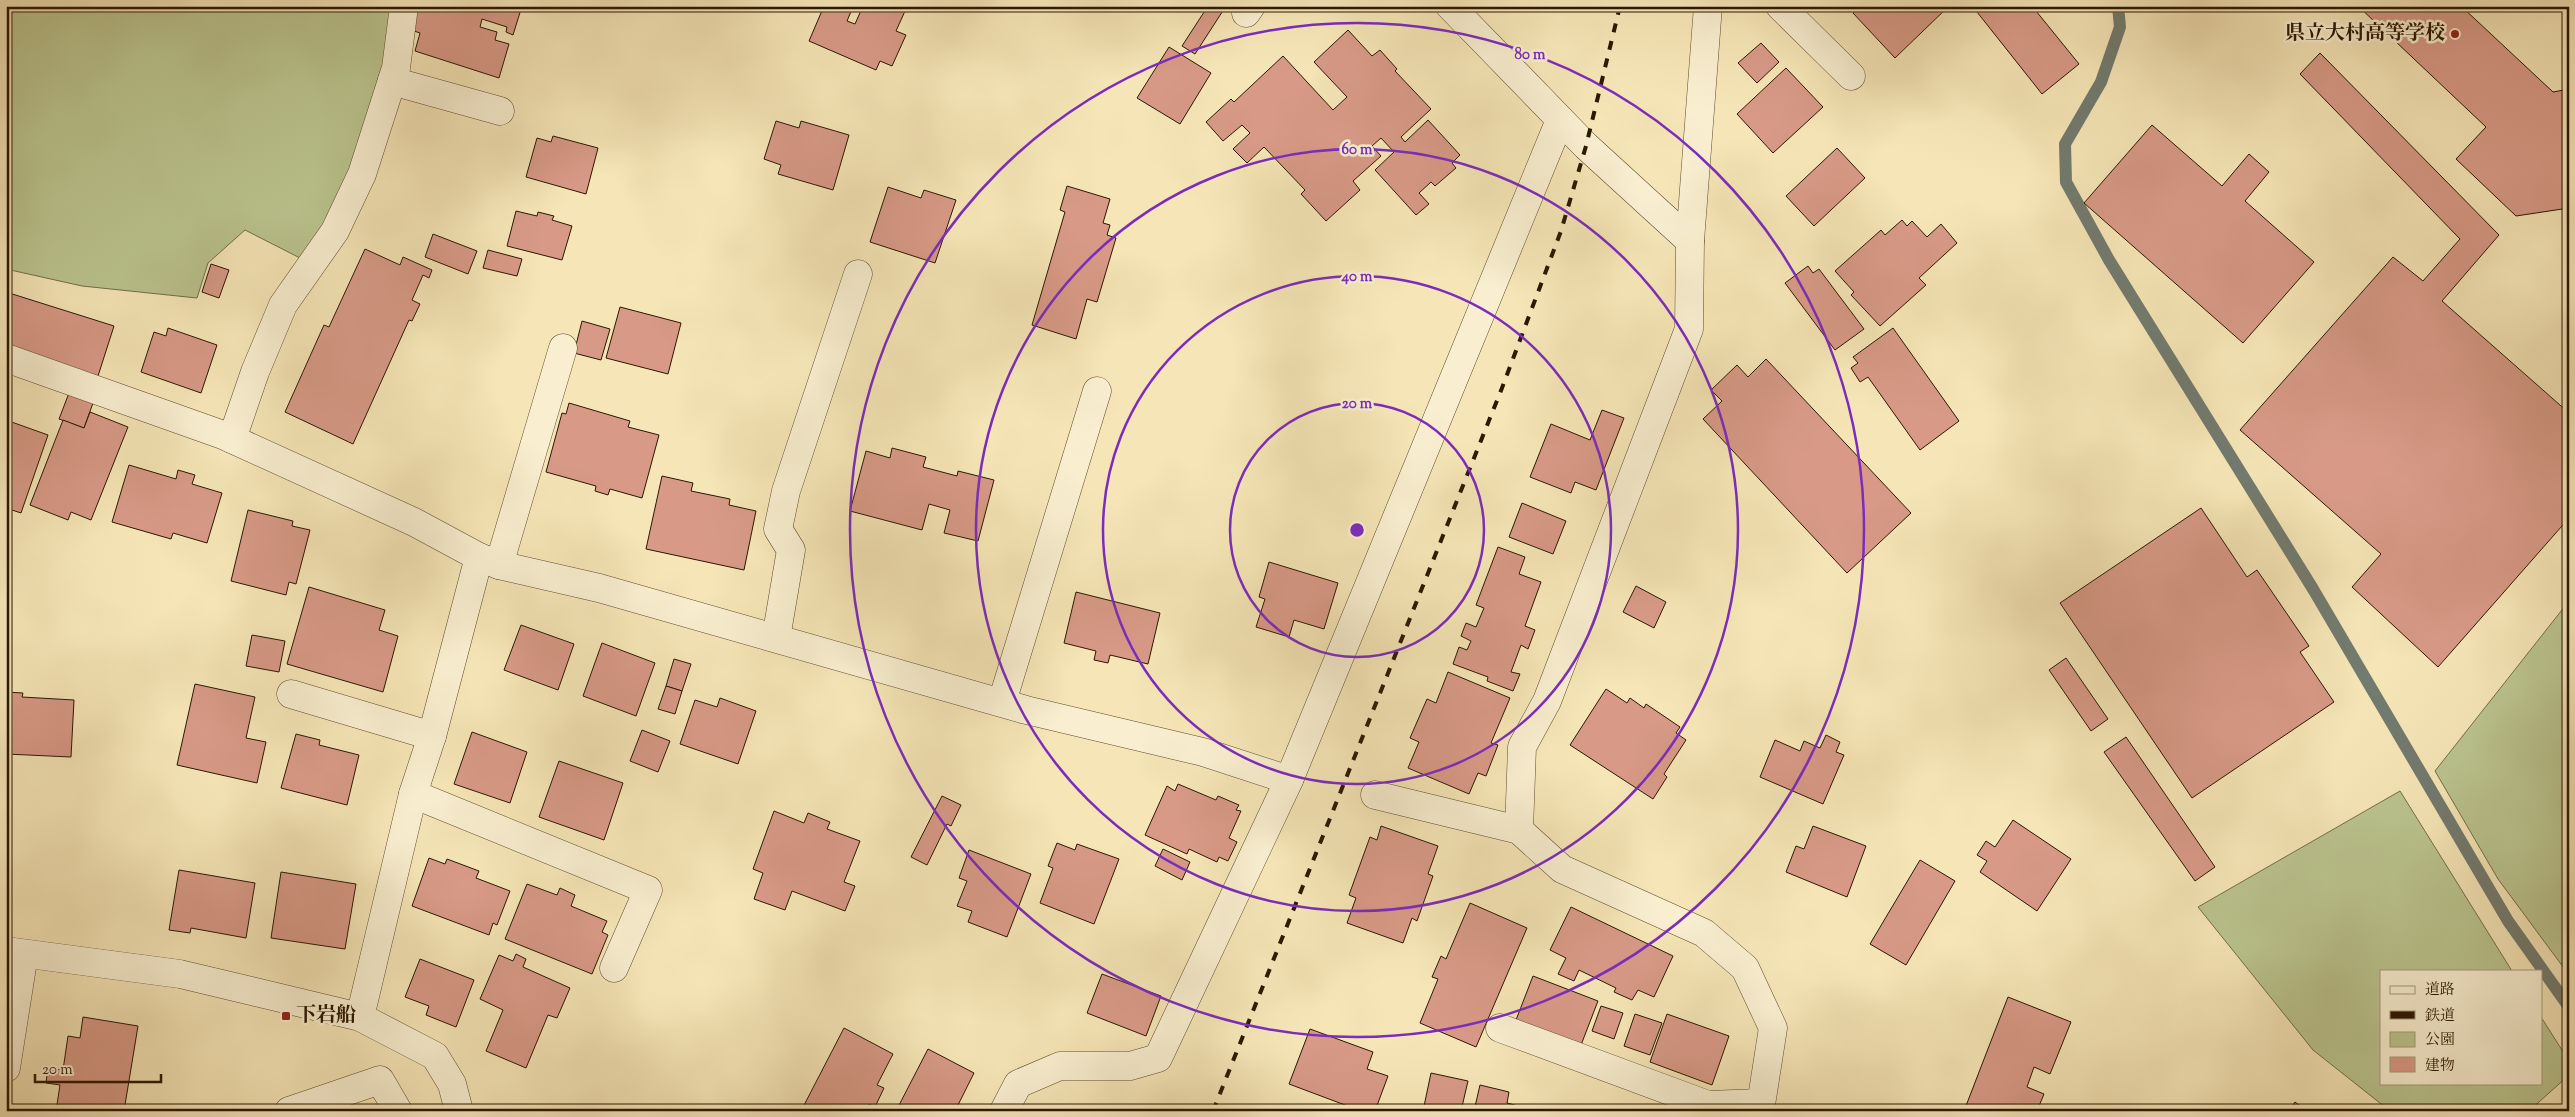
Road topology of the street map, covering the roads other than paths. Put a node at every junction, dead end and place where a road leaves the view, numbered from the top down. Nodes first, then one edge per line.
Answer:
1 (404, 6) edge
2 (1450, 6) edge
3 (1708, 6) edge
4 (1780, 6) edge
5 (1851, 76) dead end
6 (392, 81) junction
7 (500, 111) dead end
8 (1560, 120) junction
9 (1690, 241) junction
10 (858, 274) dead end
11 (563, 348) dead end
12 (6, 358) edge
13 (1097, 391) dead end
14 (232, 439) junction
15 (489, 561) junction
16 (776, 638) junction
17 (290, 694) dead end
18 (1002, 702) junction
19 (432, 736) junction
20 (1289, 780) junction
21 (413, 794) junction
22 (1375, 795) dead end
23 (1519, 830) junction
24 (15, 952) edge
25 (614, 968) dead end
26 (360, 1017) junction
27 (1500, 1028) dead end
28 (6, 1068) edge
29 (1760, 1107) edge
30 (289, 1111) edge
31 (398, 1111) edge
32 (460, 1111) edge
33 (1004, 1111) edge

1 - 6 street
2 - 8 street
3 - 9 street
4 - 5 street
6 - 7 street
6 - 14 street
8 - 9 street
8 - 20 street
9 - 23 street
10 - 16 street
11 - 15 street
12 - 14 street
13 - 18 street
14 - 15 street
15 - 16 street
15 - 19 street
16 - 18 street
17 - 19 street
18 - 20 street
19 - 21 street
20 - 33 street
21 - 25 street
21 - 26 street
22 - 23 street
23 - 29 street
24 - 26 street
24 - 28 street
26 - 32 street
27 - 29 street
30 - 31 street

